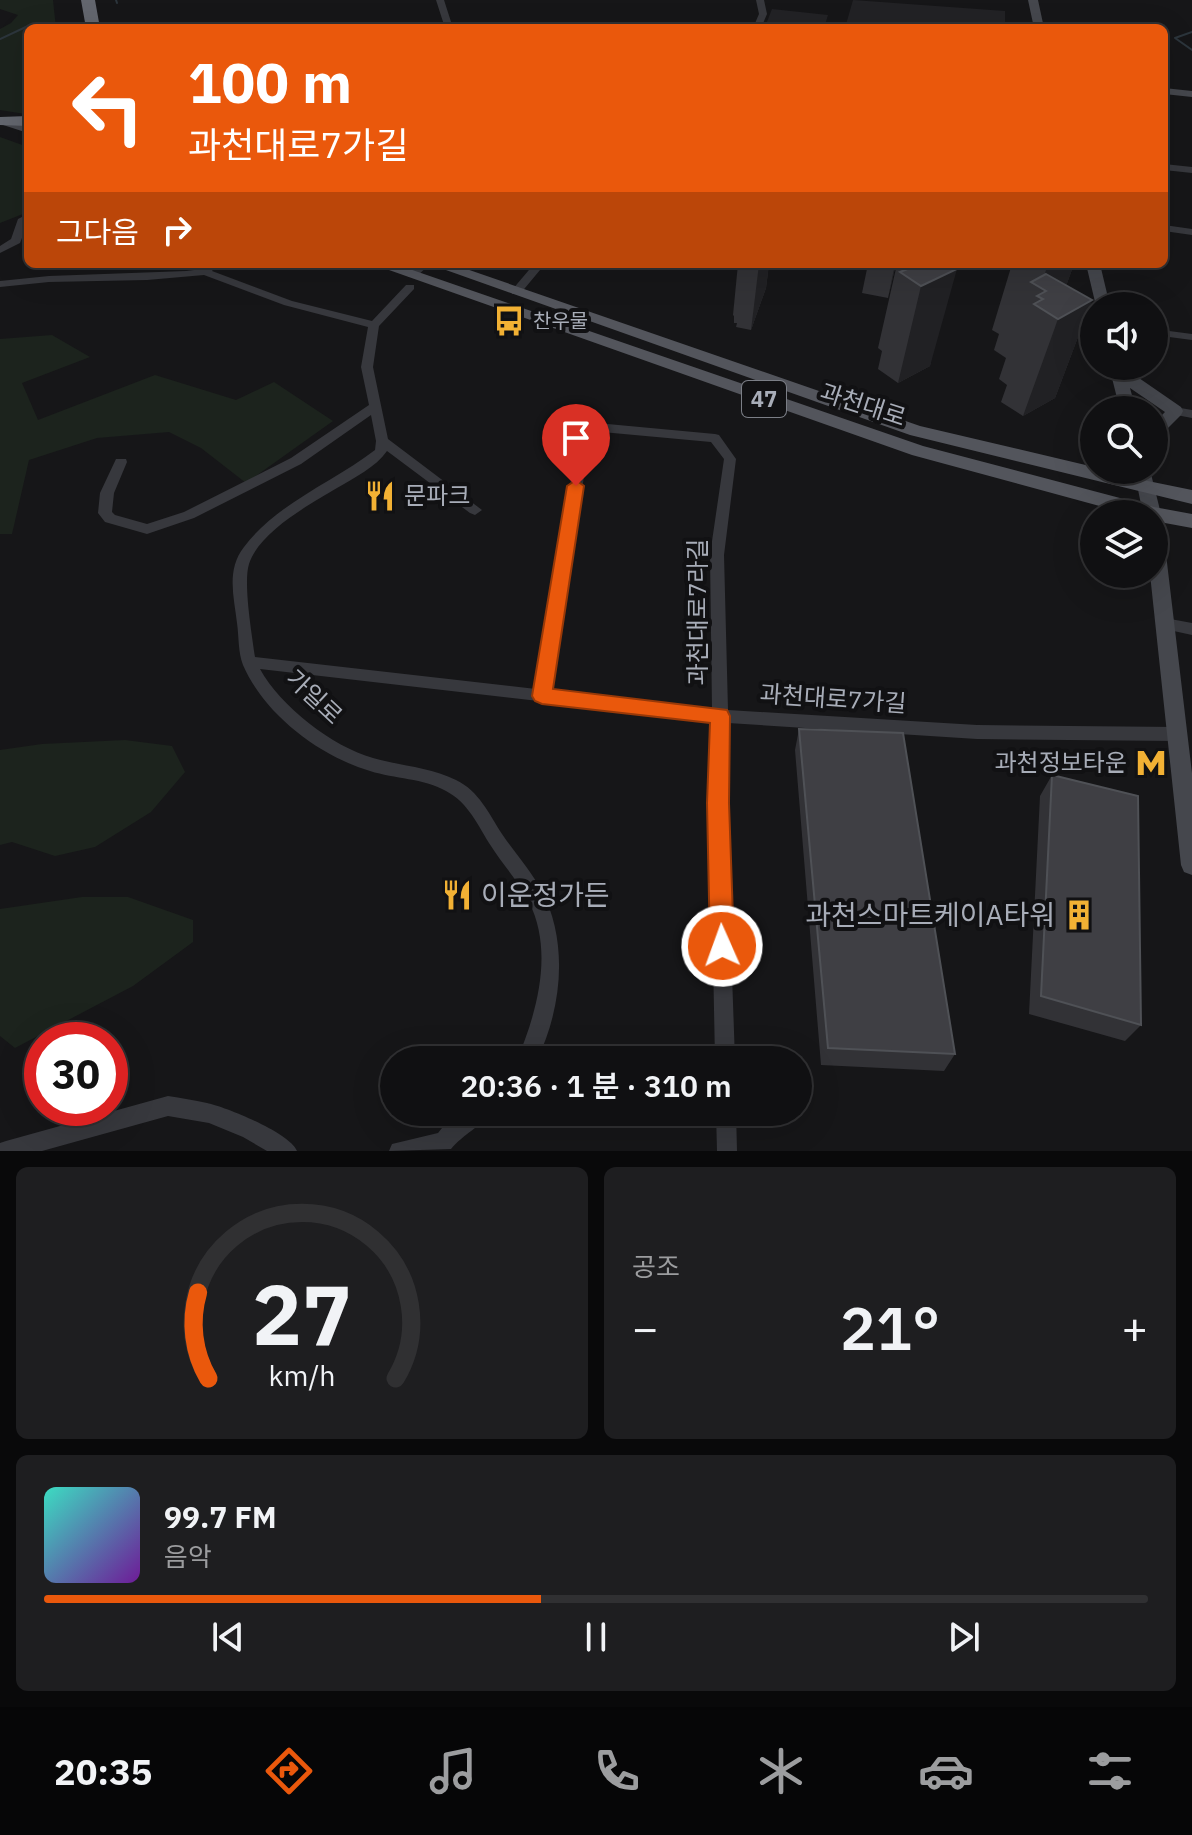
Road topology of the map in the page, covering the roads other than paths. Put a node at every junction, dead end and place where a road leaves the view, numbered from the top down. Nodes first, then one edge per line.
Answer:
1 (88, 0) edge
2 (440, 0) edge
3 (760, 0) edge
4 (1033, 0) edge
5 (92, 24) edge
6 (448, 24) edge
7 (759, 24) edge
8 (1038, 24) edge
9 (1168, 91) edge
10 (1192, 94) edge
11 (1, 121) edge
12 (24, 121) edge
13 (24, 128) edge
14 (1168, 167) edge
15 (1192, 170) edge
16 (24, 220) edge
17 (1168, 229) edge
18 (1192, 232) edge
19 (0, 250) edge
20 (208, 268) edge
21 (392, 268) edge
22 (448, 268) edge
23 (537, 268) edge
24 (1094, 268) edge
25 (416, 276) edge
26 (0, 284) edge
27 (516, 292) junction
28 (1100, 292) edge
29 (374, 325) junction
30 (1168, 334) edge
31 (1192, 337) edge
32 (1135, 380) edge
33 (375, 406) junction
34 (1184, 412) edge
35 (382, 441) junction
36 (121, 462) dead end
37 (1080, 466) edge
38 (1157, 484) edge
39 (1192, 497) edge
40 (1101, 500) edge
41 (475, 510) dead end
42 (1168, 517) edge
43 (1192, 521) edge
44 (1161, 588) edge
45 (1165, 624) junction
46 (1192, 629) edge
47 (249, 662) junction
48 (542, 696) junction
49 (720, 716) junction
50 (1177, 734) junction
51 (1192, 865) edge
52 (535, 1046) edge
53 (725, 1046) edge
54 (459, 1126) edge
55 (726, 1126) edge
56 (6, 1151) edge
57 (287, 1151) edge
58 (399, 1151) edge
59 (727, 1151) edge

1 - 5 highway
2 - 6 street
3 - 7 street
4 - 8 street
9 - 10 street
11 - 12 highway
11 - 13 street
14 - 15 street
16 - 19 street
17 - 18 street
20 - 26 street
20 - 29 street
21 - 25 main road, 과천대로 / 47
22 - 27 main road, 과천대로
23 - 27 street
24 - 28 street
25 - 29 street
25 - 40 main road, 과천대로 / 47
27 - 37 main road, 과천대로
29 - 33 street
30 - 31 street
32 - 34 street
33 - 35 street
33 - 36 street
35 - 41 street
35 - 47 street, 가일로
38 - 39 main road, 과천대로
42 - 43 main road, 과천대로 / 47
44 - 45 street
45 - 46 street
45 - 50 street
47 - 48 street, 과천대로7가길
47 - 52 street, 가일로
48 - 49 street, 과천대로7가길
48 - 49 street, 과천대로7라길
49 - 50 street, 과천대로7가길
49 - 53 street
50 - 51 street
54 - 58 street
55 - 59 street
56 - 57 street

